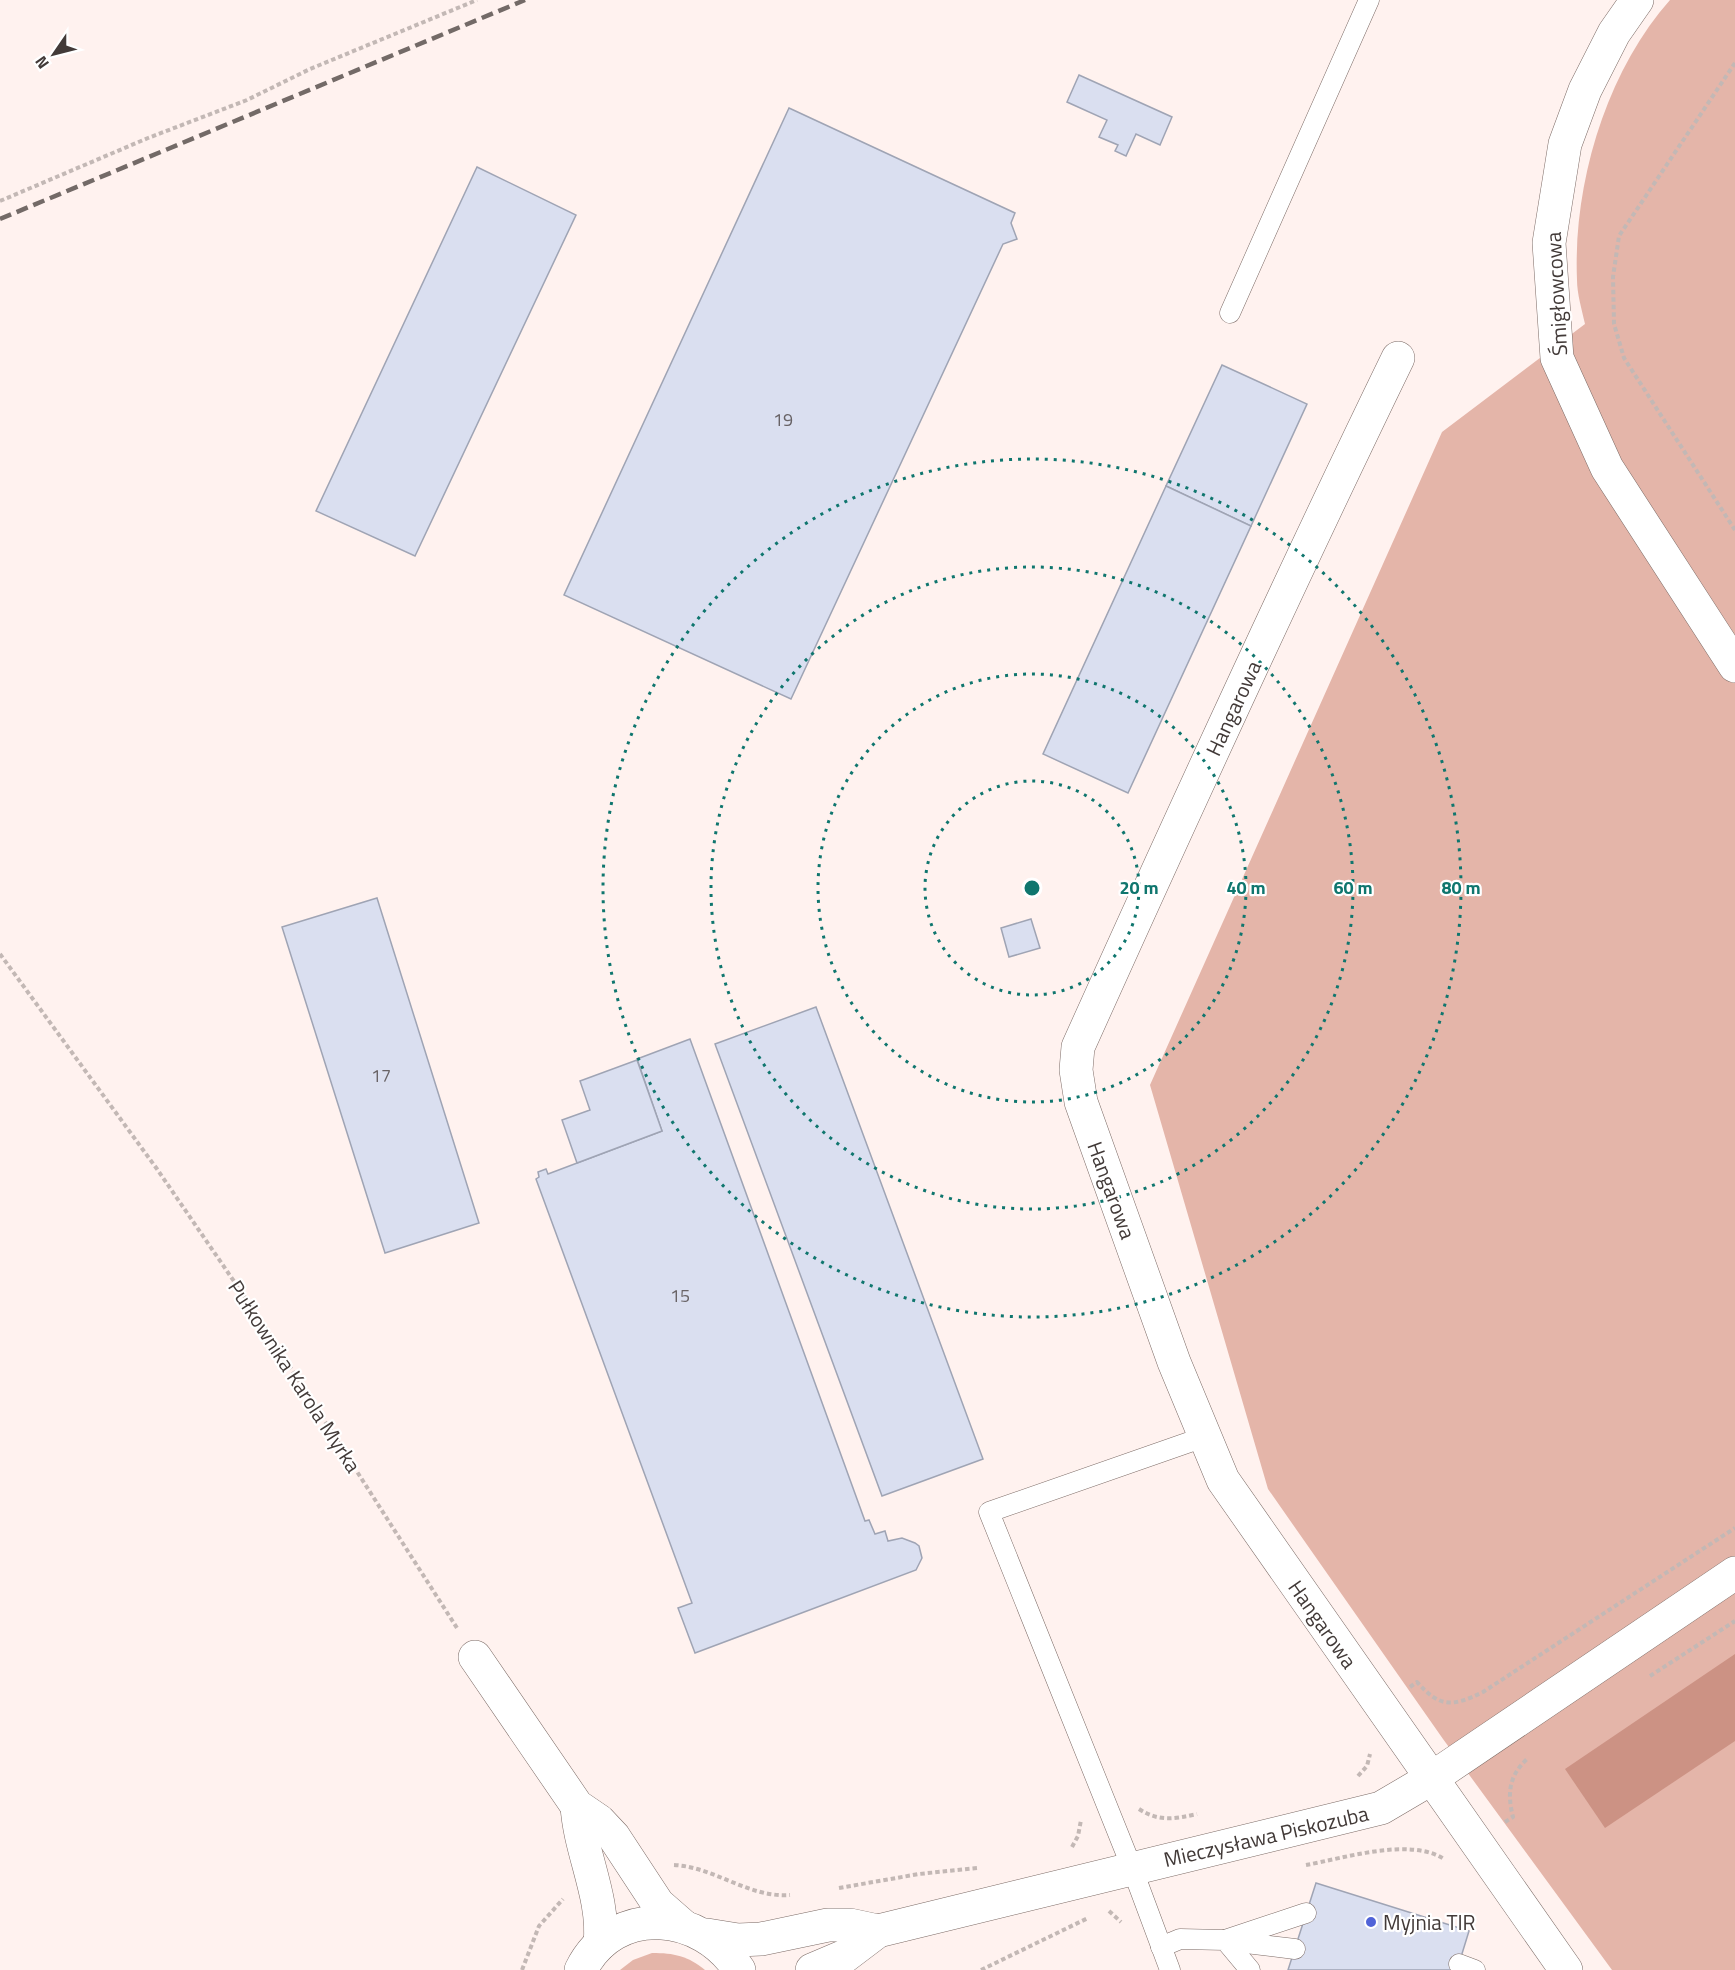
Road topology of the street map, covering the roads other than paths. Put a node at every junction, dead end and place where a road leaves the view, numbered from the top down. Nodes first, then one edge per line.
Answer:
1 (1369, 0) edge
2 (1637, 0) edge
3 (1230, 313) dead end
4 (1398, 358) dead end
5 (1735, 666) edge
6 (1204, 1437) junction
7 (1735, 1573) edge
8 (475, 1657) road end
9 (1432, 1778) junction
10 (577, 1806) junction
11 (1132, 1868) junction
12 (1306, 1913) dead end
13 (694, 1930) junction
14 (878, 1931) junction
15 (1225, 1941) junction
16 (600, 1944) junction
17 (1295, 1949) dead end
18 (1163, 1962) edge
19 (1554, 1965) edge
20 (581, 1970) edge
21 (739, 1970) edge
22 (812, 1970) edge
23 (1250, 1970) edge

1 - 3 lane
2 - 5 street, Śmigłowcowa
4 - 6 street, Hangarowa
6 - 9 street, Hangarowa
6 - 11 lane
7 - 9 street, Mieczysława Piskozuba
8 - 10 street
9 - 11 street, Mieczysława Piskozuba
9 - 19 street, Hangarowa
10 - 13 street
10 - 16 street
11 - 14 street, Mieczysława Piskozuba
11 - 18 lane
12 - 15 lane
13 - 14 street, Mieczysława Piskozuba
13 - 16 street, Mieczysława Piskozuba
13 - 21 street
14 - 22 street, Mieczysława Piskozuba
15 - 17 lane
15 - 18 lane
15 - 23 lane
16 - 20 street

